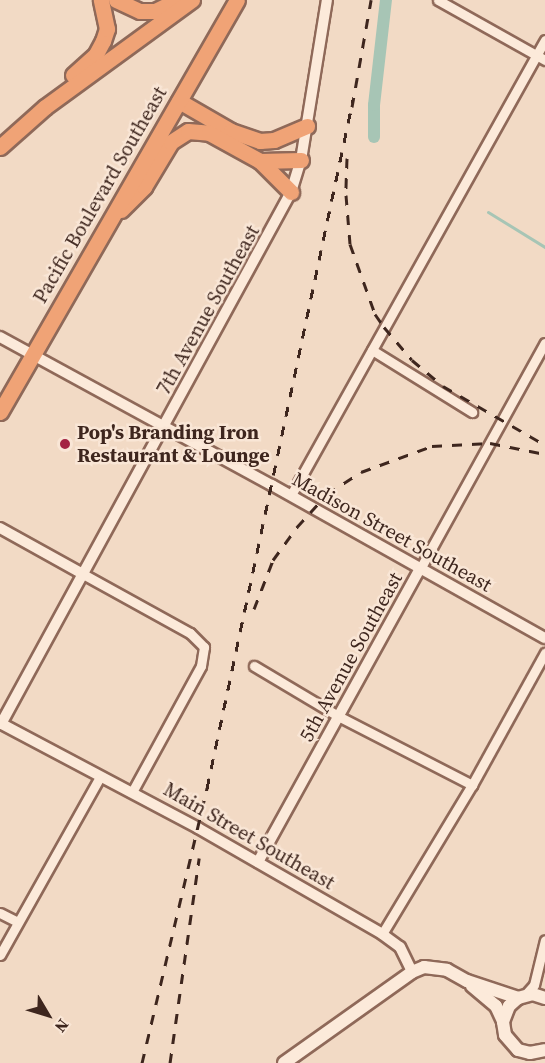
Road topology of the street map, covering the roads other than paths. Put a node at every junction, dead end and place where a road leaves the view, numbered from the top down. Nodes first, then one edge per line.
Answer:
1 (101, 0) edge
2 (116, 0) edge
3 (178, 0) edge
4 (192, 0) edge
5 (237, 0) edge
6 (327, 0) edge
7 (438, 0) edge
8 (545, 40) edge
9 (541, 57) edge
10 (179, 101) junction
11 (45, 106) junction
12 (307, 126) junction
13 (0, 147) edge
14 (301, 160) junction
15 (260, 161) junction
16 (291, 192) junction
17 (103, 230) junction
18 (0, 338) edge
19 (545, 343) edge
20 (372, 350) junction
21 (32, 354) junction
22 (0, 412) edge
23 (472, 412) dead end
24 (164, 426) junction
25 (291, 495) junction
26 (0, 528) edge
27 (420, 569) junction
28 (82, 574) junction
29 (545, 638) edge
30 (545, 653) edge
31 (254, 666) dead end
32 (338, 716) junction
33 (0, 724) edge
34 (100, 777) junction
35 (472, 785) junction
36 (132, 792) junction
37 (258, 862) junction
38 (0, 913) edge
39 (18, 922) junction
40 (382, 934) junction
41 (545, 940) edge
42 (0, 955) edge
43 (412, 972) junction
44 (467, 981) junction
45 (522, 997) junction
46 (545, 998) edge
47 (503, 1022) junction
48 (513, 1046) junction
49 (544, 1051) edge
50 (284, 1063) edge
51 (518, 1063) edge
52 (534, 1063) edge

1 - 11 highway
2 - 3 highway
4 - 11 highway
5 - 10 highway, Pacific Boulevard Southeast
6 - 12 street, 7th Avenue Southeast
7 - 9 street
8 - 9 street
9 - 20 street
10 - 12 highway
10 - 17 highway, Pacific Boulevard Southeast
11 - 13 highway
12 - 14 street, 7th Avenue Southeast
14 - 15 highway
14 - 16 street, 7th Avenue Southeast
15 - 16 highway
15 - 17 highway
16 - 24 street, 7th Avenue Southeast
17 - 21 highway, Pacific Boulevard Southeast
18 - 21 street, Madison Street Southeast
19 - 27 street, 5th Avenue Southeast
20 - 23 street
20 - 25 street
21 - 22 highway, Pacific Boulevard Southeast
21 - 24 street, Madison Street Southeast
24 - 25 street, Madison Street Southeast
24 - 28 street, 7th Avenue Southeast
25 - 27 street, Madison Street Southeast
26 - 28 street
27 - 29 street, Madison Street Southeast
27 - 32 street, 5th Avenue Southeast
28 - 33 street, 7th Avenue Southeast
28 - 36 street
30 - 35 street
31 - 32 street
32 - 35 street
32 - 37 street, 5th Avenue Southeast
33 - 34 street, Main Street Southeast
34 - 36 street, Main Street Southeast
34 - 39 street
35 - 40 street
36 - 37 street, Main Street Southeast
37 - 40 street, Main Street Southeast
38 - 39 street
39 - 42 street
40 - 43 street, Main Street Southeast
41 - 45 street
43 - 44 main road
43 - 50 main road
44 - 45 main road
44 - 47 main road
45 - 46 main road
45 - 47 main road
47 - 48 main road
48 - 49 main road
48 - 51 main road
49 - 52 main road

